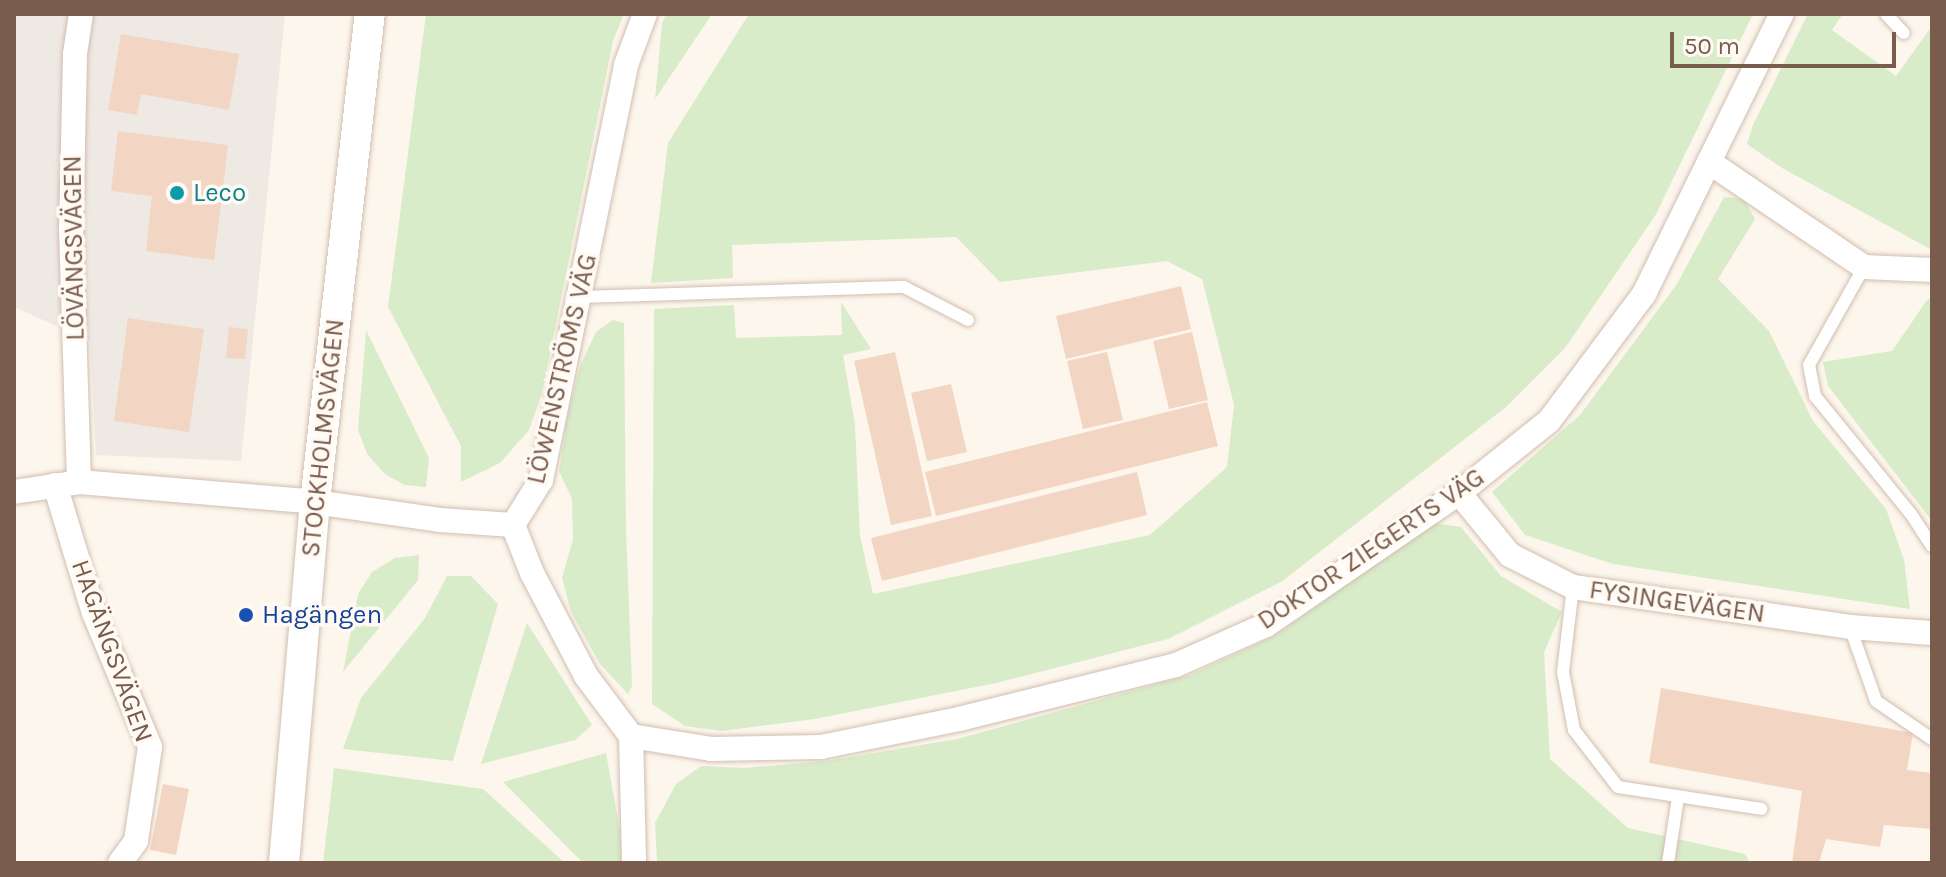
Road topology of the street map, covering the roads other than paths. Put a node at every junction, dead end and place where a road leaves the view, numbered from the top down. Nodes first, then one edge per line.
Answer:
1 (81, 14) edge
2 (370, 14) edge
3 (645, 14) edge
4 (1782, 14) edge
5 (1886, 14) edge
6 (1904, 33) dead end
7 (1709, 162) junction
8 (1864, 267) junction
9 (1932, 270) edge
10 (581, 297) junction
11 (968, 320) dead end
12 (79, 482) junction
13 (55, 485) junction
14 (14, 492) edge
15 (1459, 493) junction
16 (315, 502) junction
17 (513, 525) junction
18 (1932, 546) edge
19 (1573, 587) junction
20 (1850, 627) junction
21 (1932, 633) edge
22 (631, 736) junction
23 (1932, 739) edge
24 (1678, 798) junction
25 (1761, 809) dead end
26 (120, 863) edge
27 (284, 863) edge
28 (634, 863) edge
29 (1668, 863) edge

1 - 12 street, LÖVÄNGSVÄGEN
2 - 16 street, STOCKHOLMSVÄGEN
3 - 10 street, LÖWENSTRÖMS VÄG
4 - 7 street, DOKTOR ZIEGERTS VÄG
5 - 6 lane
7 - 8 street
7 - 15 street, DOKTOR ZIEGERTS VÄG
8 - 9 street
8 - 18 lane
10 - 11 lane
10 - 17 street, LÖWENSTRÖMS VÄG
12 - 13 street
12 - 16 street
13 - 14 street
13 - 26 street, HAGÄNGSVÄGEN
15 - 19 street, FYSINGEVÄGEN
15 - 22 street, DOKTOR ZIEGERTS VÄG
16 - 17 street
16 - 27 street, STOCKHOLMSVÄGEN
17 - 22 street
19 - 20 street, FYSINGEVÄGEN
19 - 24 lane
20 - 21 street, FYSINGEVÄGEN
20 - 23 lane
22 - 28 street
24 - 25 lane
24 - 29 lane

